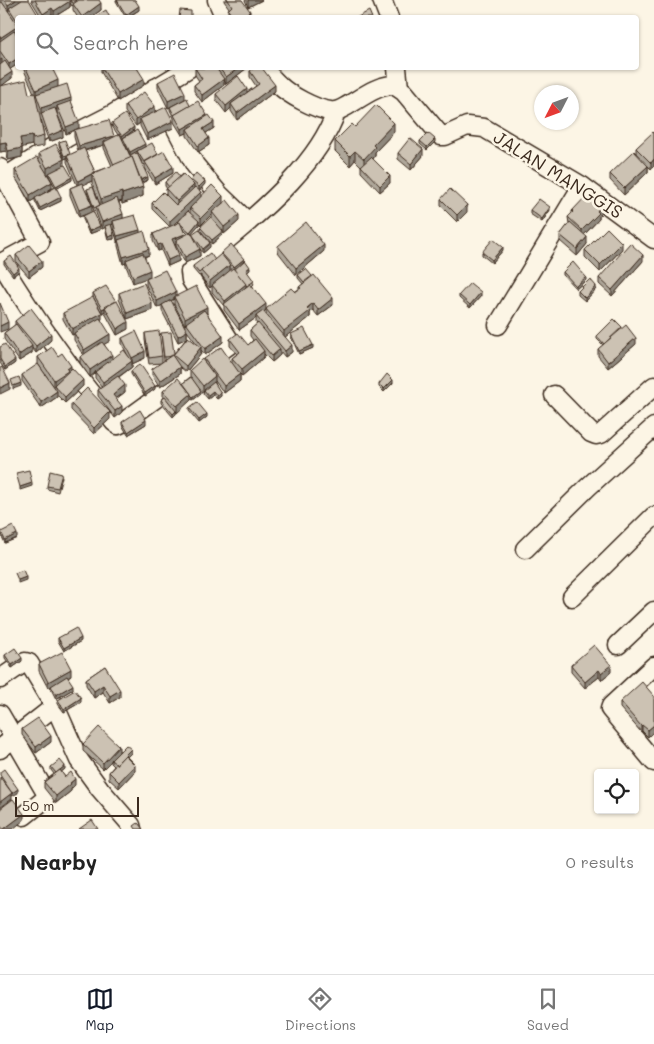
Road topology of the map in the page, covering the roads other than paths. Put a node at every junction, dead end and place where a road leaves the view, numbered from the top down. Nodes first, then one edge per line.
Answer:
1 (217, 0) edge
2 (382, 0) edge
3 (224, 15) edge
4 (388, 15) edge
5 (186, 70) edge
6 (265, 70) edge
7 (397, 70) edge
8 (155, 88) junction
9 (399, 88) junction
10 (336, 112) junction
11 (3, 172) edge
12 (582, 186) junction
13 (248, 222) junction
14 (654, 239) edge
15 (1, 263) edge
16 (498, 325) dead end
17 (654, 386) edge
18 (554, 395) dead end
19 (654, 427) edge
20 (654, 516) edge
21 (525, 549) dead end
22 (572, 597) dead end
23 (654, 611) edge
24 (618, 645) dead end
25 (654, 666) edge
26 (0, 679) edge
27 (56, 706) junction
28 (0, 714) edge
29 (15, 738) junction
30 (0, 749) edge
31 (654, 762) edge
32 (24, 816) edge
33 (132, 829) edge

1 - 3 street
2 - 4 street
5 - 8 street
6 - 10 street
7 - 9 street
8 - 11 street
8 - 13 street
9 - 10 street
9 - 12 street, JALAN MANGGIS
10 - 13 street
11 - 15 street
12 - 14 street, JALAN MANGGIS
12 - 16 street
13 - 15 street
17 - 18 street
19 - 21 street
20 - 22 street
23 - 24 street
25 - 31 street
26 - 27 street
27 - 29 street
27 - 33 street
28 - 29 street
29 - 30 street
29 - 32 street

